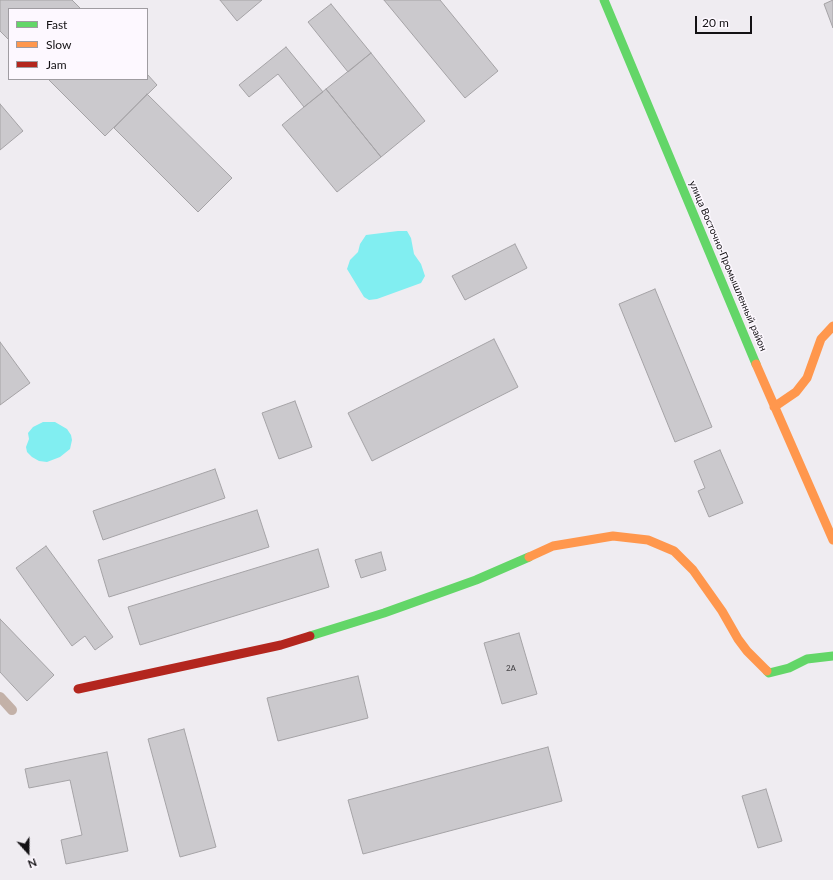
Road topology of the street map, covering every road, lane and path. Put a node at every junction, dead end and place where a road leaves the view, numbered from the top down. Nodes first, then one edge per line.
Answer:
1 (604, 0) edge
2 (833, 326) edge
3 (774, 407) junction
4 (833, 540) edge
5 (833, 656) edge
6 (78, 688) dead end
7 (0, 697) edge
8 (12, 710) dead end

1 - 3 street, улица Восточно-Промышленный район
2 - 3 street
3 - 4 street, улица Восточно-Промышленный район
5 - 6 street
7 - 8 lane

